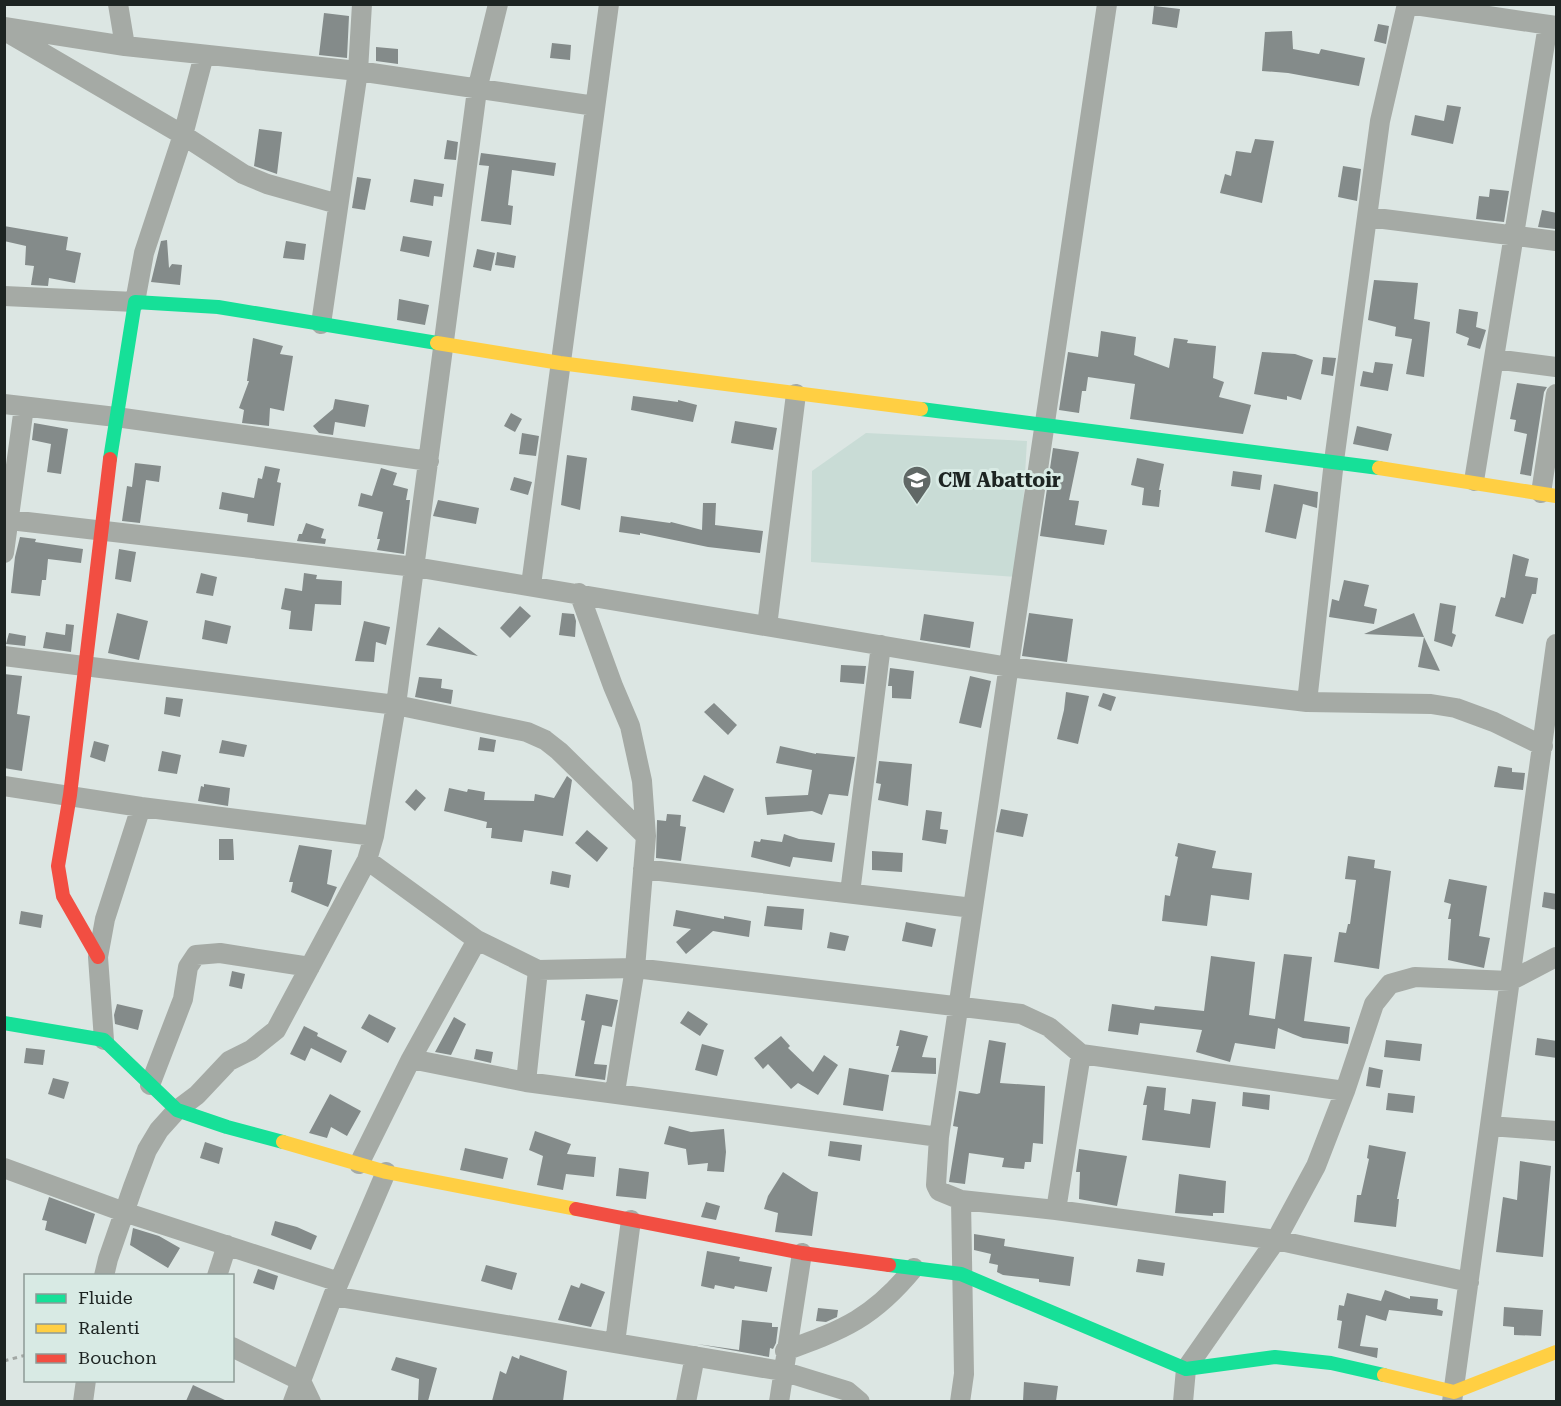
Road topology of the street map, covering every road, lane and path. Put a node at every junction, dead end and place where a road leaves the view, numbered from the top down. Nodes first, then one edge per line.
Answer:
1 (118, 4) edge
2 (362, 4) edge
3 (498, 4) edge
4 (609, 4) edge
5 (1107, 4) edge
6 (1407, 4) edge
7 (1552, 25) edge
8 (4, 29) edge
9 (125, 46) junction
10 (204, 55) junction
11 (358, 71) junction
12 (477, 90) junction
13 (595, 106) junction
14 (183, 135) junction
15 (338, 204) junction
16 (1368, 217) junction
17 (1514, 235) junction
18 (1557, 241) edge
19 (4, 296) edge
20 (135, 302) junction
21 (321, 324) junction
22 (445, 345) junction
23 (1494, 359) junction
24 (560, 363) junction
25 (1557, 367) edge
26 (796, 394) junction
27 (1557, 394) edge
28 (14, 405) edge
29 (116, 417) junction
30 (1045, 425) junction
31 (429, 461) junction
32 (1334, 461) junction
33 (1474, 481) junction
34 (1549, 494) edge
35 (7, 522) edge
36 (100, 530) junction
37 (4, 553) edge
38 (415, 567) junction
39 (531, 585) junction
40 (579, 593) junction
41 (767, 626) junction
42 (1557, 644) edge
43 (880, 645) junction
44 (4, 656) edge
45 (85, 666) junction
46 (1009, 667) junction
47 (1306, 702) junction
48 (396, 705) junction
49 (1543, 746) junction
50 (1557, 783) edge
51 (4, 786) edge
52 (1536, 790) junction
53 (70, 795) junction
54 (141, 807) junction
55 (374, 836) junction
56 (646, 836) junction
57 (367, 860) junction
58 (643, 869) junction
59 (850, 893) junction
60 (974, 908) junction
61 (477, 940) junction
62 (98, 957) junction
63 (1557, 957) edge
64 (310, 967) junction
65 (635, 968) junction
66 (538, 970) junction
67 (1510, 981) junction
68 (958, 1007) junction
69 (4, 1023) edge
70 (104, 1040) junction
71 (1081, 1054) junction
72 (411, 1059) junction
73 (526, 1082) junction
74 (150, 1085) junction
75 (1345, 1090) junction
76 (615, 1092) junction
77 (177, 1110) junction
78 (1490, 1126) junction
79 (1557, 1131) edge
80 (939, 1137) junction
81 (359, 1164) junction
82 (4, 1168) edge
83 (386, 1172) junction
84 (961, 1200) junction
85 (1056, 1210) junction
86 (124, 1212) junction
87 (631, 1220) junction
88 (1276, 1240) junction
89 (227, 1245) junction
90 (802, 1253) junction
91 (914, 1268) junction
92 (104, 1274) edge
93 (217, 1274) edge
94 (961, 1274) junction
95 (1468, 1282) junction
96 (336, 1289) junction
97 (615, 1343) junction
98 (234, 1348) edge
99 (785, 1351) junction
100 (1557, 1352) edge
101 (24, 1356) edge
102 (694, 1356) junction
103 (4, 1362) edge
104 (1186, 1369) junction
105 (782, 1371) junction
106 (301, 1381) junction
107 (86, 1382) edge
108 (1453, 1397) edge
109 (83, 1401) edge
110 (293, 1401) edge
111 (311, 1401) edge
112 (686, 1401) edge
113 (779, 1401) edge
114 (860, 1401) edge
115 (960, 1401) edge
116 (1184, 1401) edge

1 - 9 street
2 - 11 street
3 - 12 street
4 - 13 street
5 - 30 street
6 - 7 street
6 - 16 street
7 - 17 street
8 - 9 street
8 - 14 street
9 - 10 street
10 - 11 street
10 - 14 street
11 - 12 street
11 - 15 street
12 - 13 street
12 - 22 street
13 - 24 street
14 - 15 street
14 - 20 street
15 - 21 street
16 - 17 street
16 - 32 street
17 - 18 street
17 - 23 street
19 - 20 street
20 - 21 street
20 - 29 street
21 - 22 street
22 - 24 street
22 - 31 street
23 - 25 street
23 - 33 street
24 - 26 street
24 - 39 street
26 - 30 street
26 - 41 street
27 - 34 street
28 - 29 street
28 - 35 street
29 - 31 street
29 - 36 street
30 - 32 street
30 - 46 street
31 - 38 street
32 - 33 street
32 - 47 street
33 - 34 street
35 - 36 street
35 - 37 street
36 - 38 street
36 - 45 street
38 - 39 street
38 - 48 street
39 - 40 street
40 - 41 street
40 - 56 street
41 - 43 street
42 - 49 street
43 - 46 street
43 - 59 street
44 - 45 street
45 - 48 street
45 - 53 street
46 - 47 street
46 - 60 street
47 - 49 street
48 - 55 street
48 - 56 street
49 - 52 street
50 - 52 street
51 - 53 street
52 - 67 street
53 - 54 street
53 - 62 street
54 - 55 street
54 - 62 street
55 - 57 street
56 - 58 street
57 - 61 street
57 - 64 street
58 - 59 street
58 - 65 street
59 - 60 street
60 - 68 street
61 - 66 street
61 - 72 street
62 - 70 street
63 - 67 street
64 - 74 street
64 - 77 street
65 - 66 street
65 - 68 street
65 - 76 street
66 - 73 street
67 - 75 street
67 - 78 street
68 - 71 street
68 - 80 street
69 - 70 street
70 - 74 street
71 - 75 street
71 - 85 street
72 - 73 street
72 - 81 street
73 - 76 street
74 - 77 street
75 - 88 street
76 - 80 street
77 - 81 street
77 - 86 street
78 - 79 street
78 - 95 street
80 - 84 street
81 - 83 street
82 - 86 street
83 - 87 street
83 - 96 street
84 - 85 street
84 - 94 street
85 - 88 street
86 - 89 street
86 - 92 street
87 - 90 street
87 - 97 street
88 - 95 street
88 - 104 street
89 - 93 street
89 - 96 street
90 - 91 street
90 - 99 street
91 - 94 street
91 - 99 street
94 - 104 street
94 - 115 street
95 - 108 street
96 - 97 street
96 - 106 street
97 - 102 street
98 - 106 street
99 - 105 street
100 - 108 street
101 - 103 path
102 - 105 street
102 - 112 street
104 - 108 street
104 - 116 street
105 - 113 street
105 - 114 street
106 - 110 street
106 - 111 street
107 - 109 street

